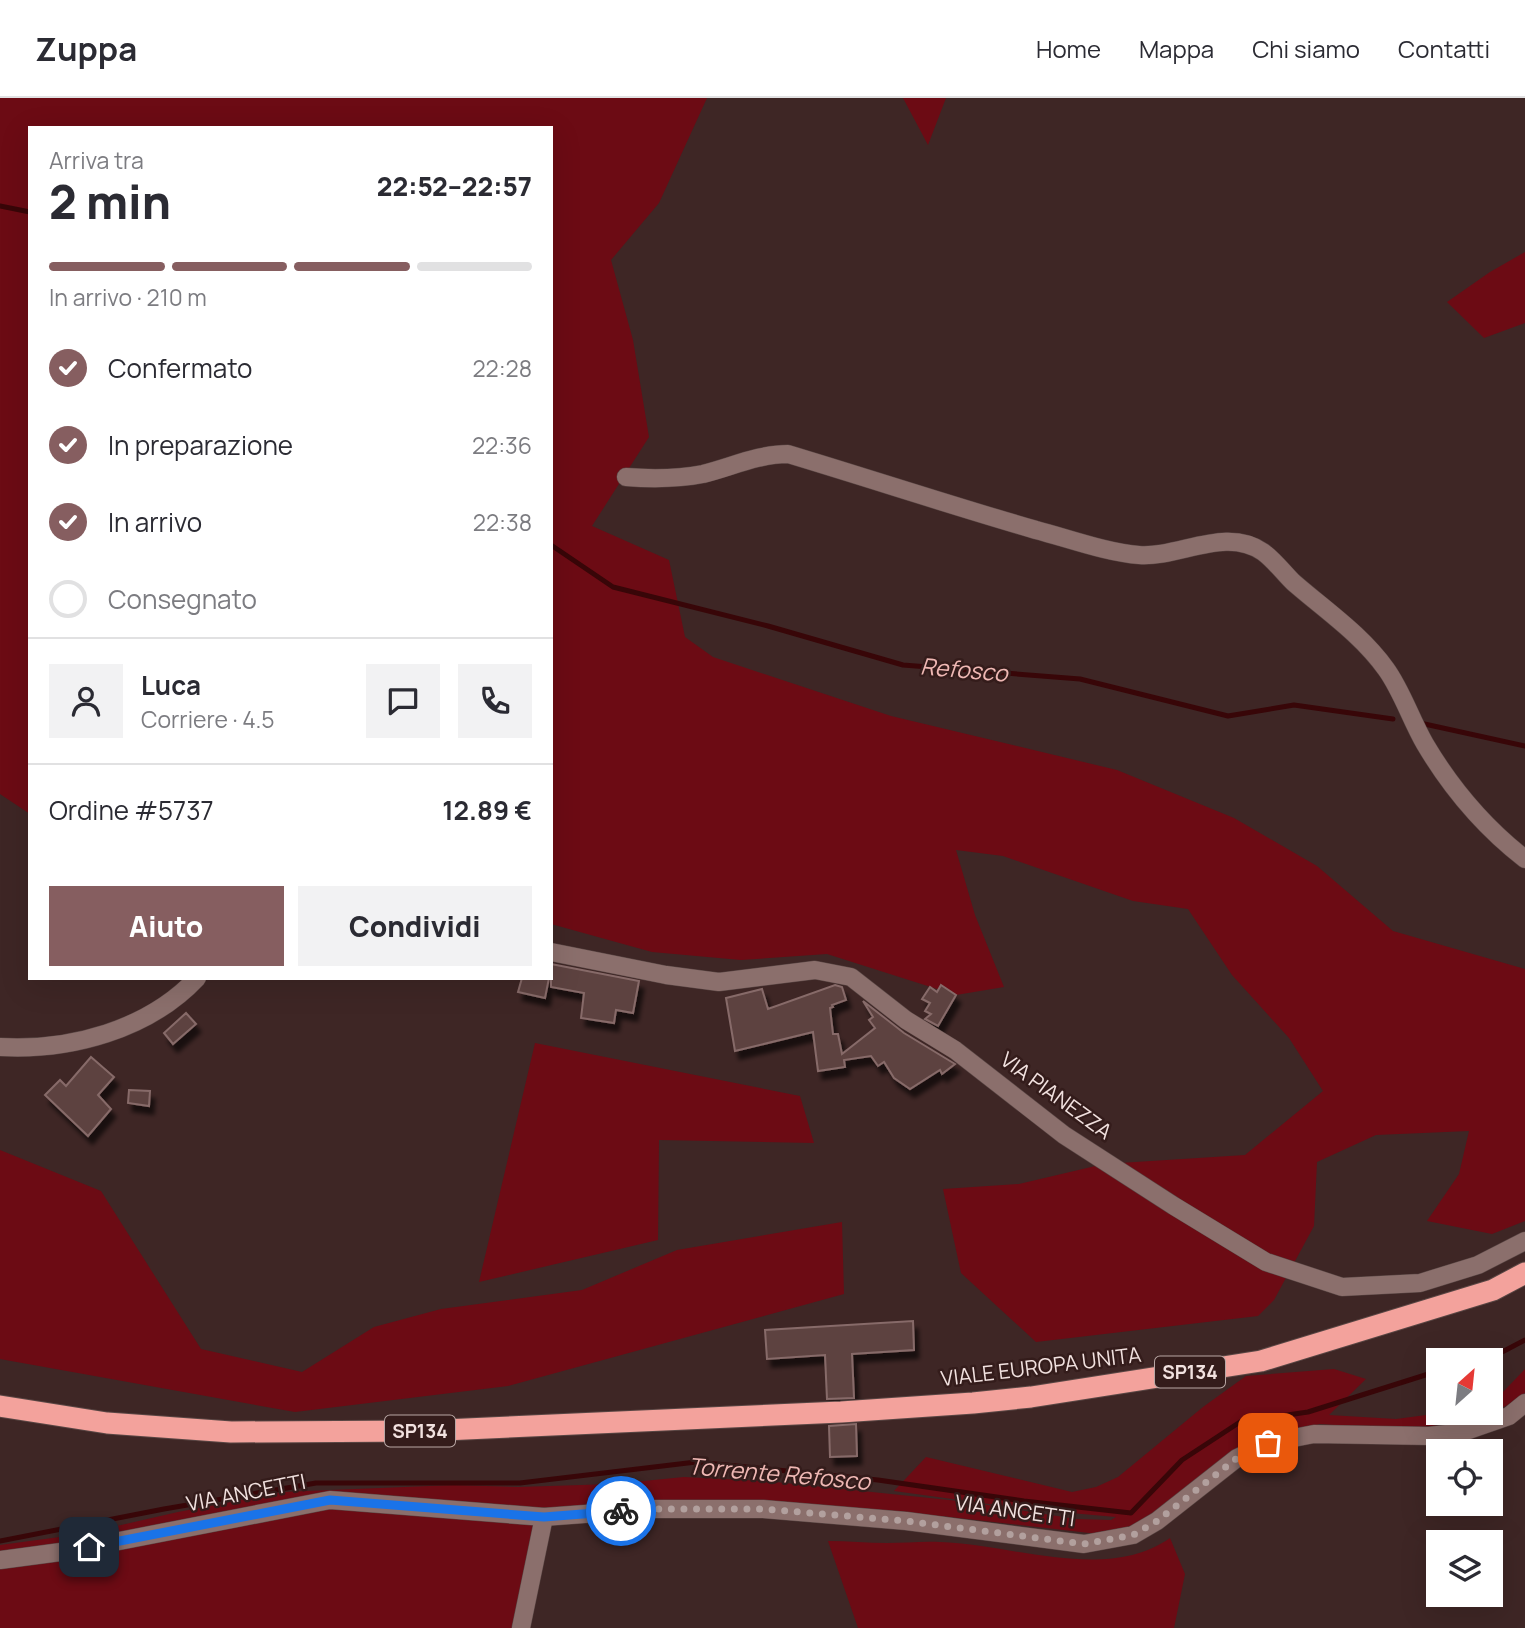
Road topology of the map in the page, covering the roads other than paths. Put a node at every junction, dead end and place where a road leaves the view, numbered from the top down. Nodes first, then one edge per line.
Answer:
1 (626, 477) dead end
2 (1525, 859) edge
3 (553, 952) edge
4 (195, 980) edge
5 (0, 1047) edge
6 (1525, 1241) edge
7 (1525, 1273) edge
8 (1525, 1403) edge
9 (0, 1406) edge
10 (544, 1517) junction
11 (0, 1560) edge
12 (521, 1628) edge

1 - 2 street
3 - 6 street, VIA PIANEZZA
4 - 5 street
7 - 9 highway, VIALE EUROPA UNITA / SP134
8 - 10 street, VIA ANCETTI
10 - 11 street, VIA ANCETTI
10 - 12 street

